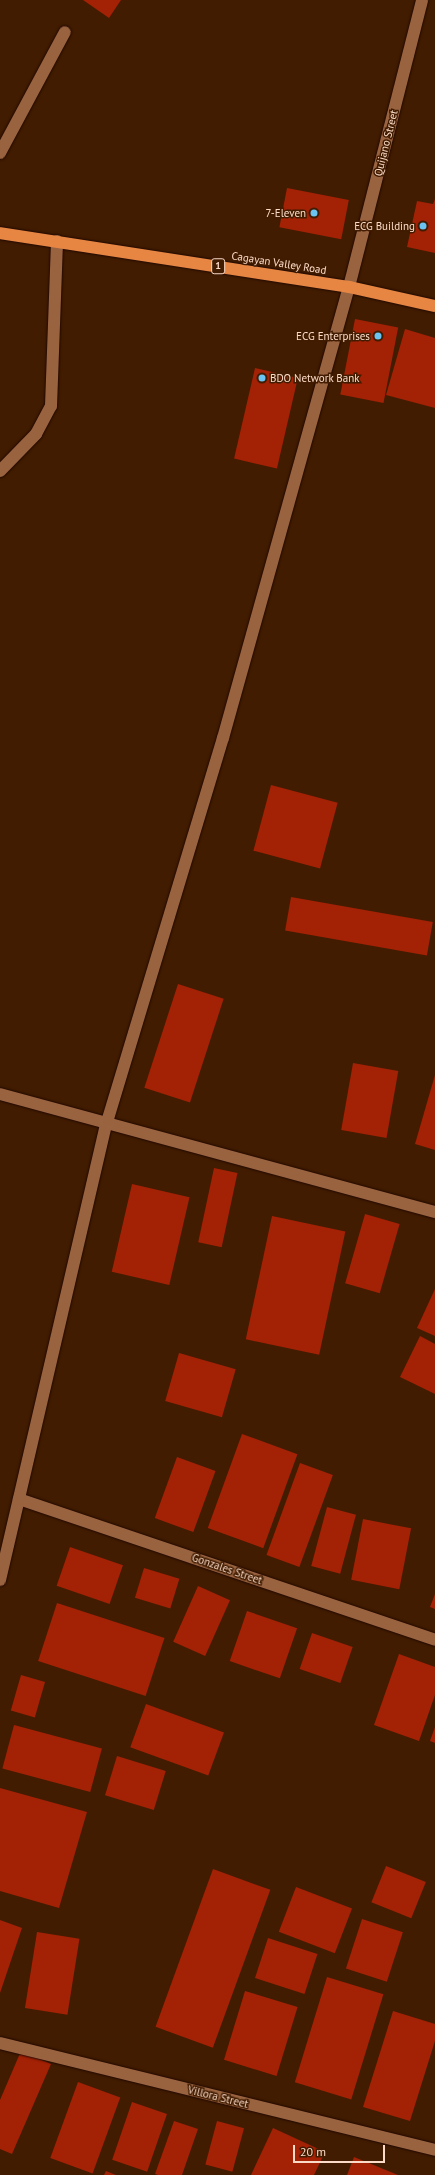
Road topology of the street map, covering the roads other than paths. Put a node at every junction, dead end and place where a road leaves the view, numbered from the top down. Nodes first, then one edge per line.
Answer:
1 (422, 0) edge
2 (65, 32) dead end
3 (0, 152) edge
4 (0, 233) edge
5 (57, 241) junction
6 (349, 287) junction
7 (435, 306) edge
8 (0, 470) edge
9 (0, 1094) edge
10 (107, 1122) junction
11 (435, 1212) edge
12 (19, 1499) junction
13 (0, 1580) edge
14 (435, 1640) edge
15 (0, 2043) edge
16 (435, 2150) edge

1 - 6 street, Quijano Street
2 - 3 street
4 - 5 highway, Cagayan Valley Road / 1
5 - 6 highway, Cagayan Valley Road / 1
5 - 8 street
6 - 7 highway, Cagayan Valley Road / 1
6 - 10 street, Quijano Street
9 - 10 street
10 - 11 street
10 - 12 street, Quijano Street
12 - 13 street, Quijano Street
12 - 14 street, Gonzales Street
15 - 16 street, Villora Street

